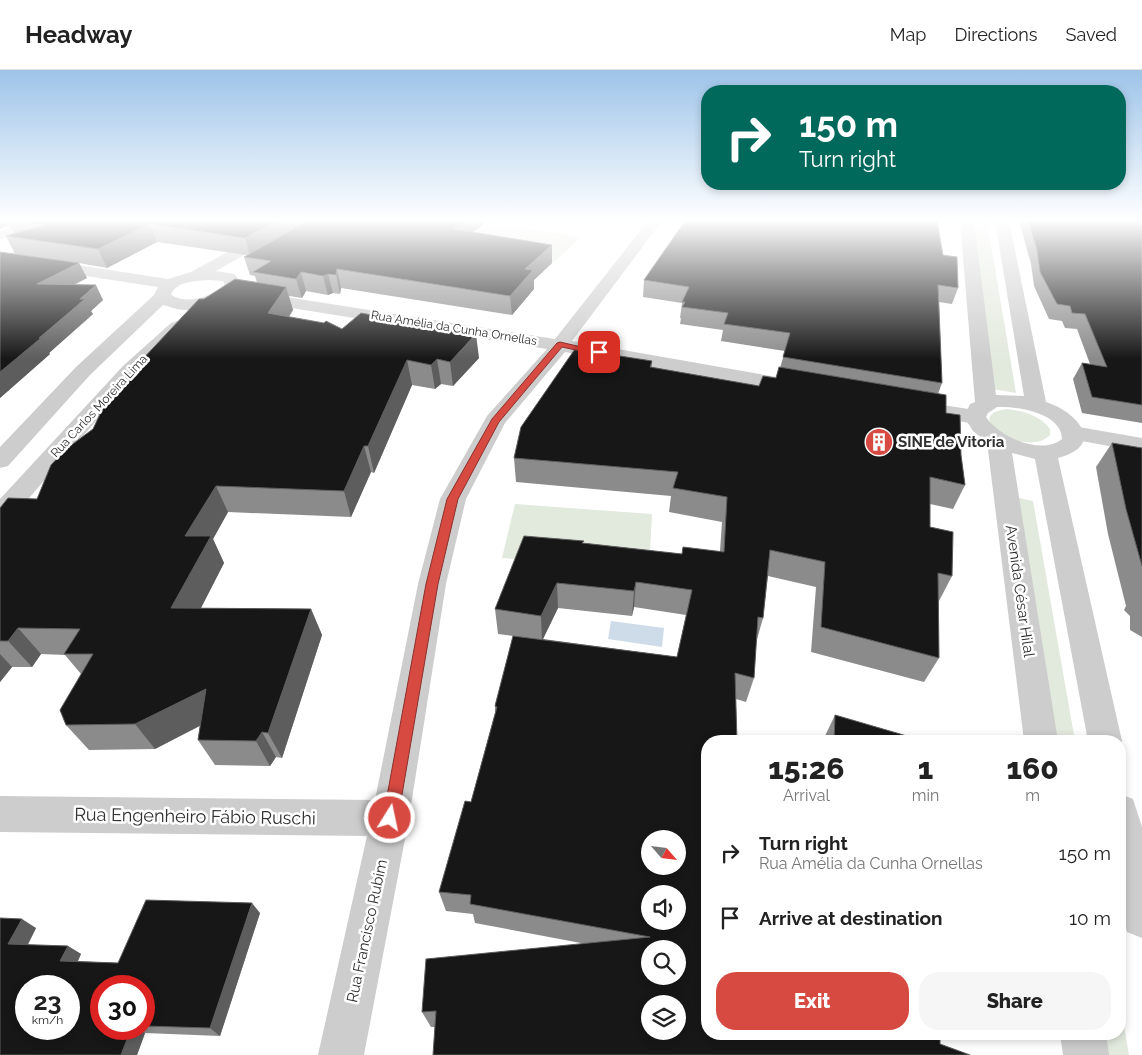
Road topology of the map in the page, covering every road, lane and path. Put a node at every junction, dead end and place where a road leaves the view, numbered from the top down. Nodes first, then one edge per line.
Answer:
1 (47, 267) edge
2 (213, 267) edge
3 (619, 267) edge
4 (970, 267) edge
5 (1010, 267) edge
6 (245, 268) edge
7 (197, 276) junction
8 (228, 285) junction
9 (166, 290) junction
10 (203, 302) junction
11 (560, 344) junction
12 (130, 370) junction
13 (84, 372) junction
14 (821, 391) edge
15 (888, 402) edge
16 (1036, 406) junction
17 (981, 410) junction
18 (1073, 433) junction
19 (998, 440) junction
20 (1142, 446) edge
21 (1044, 452) junction
22 (0, 461) edge
23 (0, 515) edge
24 (1040, 735) edge
25 (1104, 735) edge
26 (0, 814) edge
27 (390, 818) junction
28 (1126, 841) edge
29 (1142, 917) edge
30 (1084, 1040) edge
31 (342, 1055) edge
32 (1086, 1055) edge

1 - 9 street
2 - 7 street
3 - 11 street, Rua Francisco Rubim
4 - 17 street
5 - 16 street
6 - 8 street
7 - 8 street, Rua Amélia da Cunha Ornellas
7 - 9 street
8 - 10 street
8 - 11 street, Rua Amélia da Cunha Ornellas
9 - 10 street
9 - 13 street
10 - 12 street, Rua Carlos Moreira Lima
11 - 14 street, Rua Amélia da Cunha Ornellas
11 - 27 street, Rua Francisco Rubim
12 - 13 street
12 - 23 street, Rua Carlos Moreira Lima
13 - 22 street
15 - 17 street
16 - 17 street
16 - 18 street
17 - 19 street
18 - 20 street
18 - 21 street
19 - 21 street
19 - 24 street, Avenida César Hilal
21 - 25 street
26 - 27 street, Rua Engenheiro Fábio Ruschi
27 - 31 street, Rua Francisco Rubim
28 - 29 street
30 - 32 street

